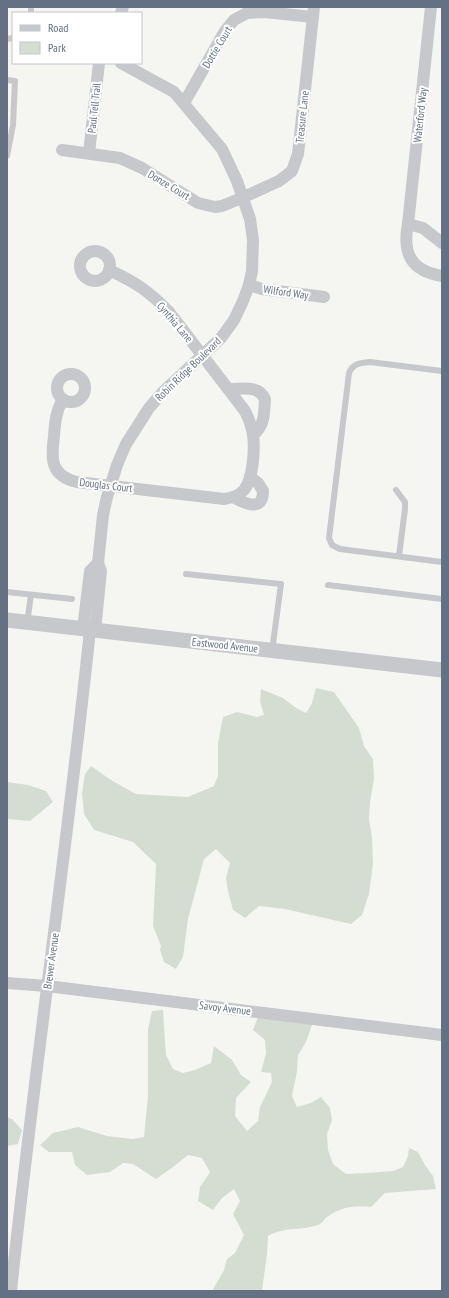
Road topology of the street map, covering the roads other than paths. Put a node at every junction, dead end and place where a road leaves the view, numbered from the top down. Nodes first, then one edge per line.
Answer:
1 (431, 7) edge
2 (313, 12) edge
3 (99, 64) edge
4 (123, 64) edge
5 (7, 80) edge
6 (10, 100) edge
7 (184, 103) junction
8 (62, 150) dead end
9 (89, 153) junction
10 (7, 156) edge
11 (244, 198) junction
12 (408, 224) junction
13 (442, 243) edge
14 (109, 270) dead end
15 (442, 276) edge
16 (249, 285) junction
17 (324, 297) dead end
18 (203, 355) junction
19 (442, 371) edge
20 (229, 389) junction
21 (63, 399) dead end
22 (253, 435) junction
23 (250, 477) junction
24 (110, 486) junction
25 (396, 490) dead end
26 (233, 497) junction
27 (400, 556) junction
28 (442, 562) edge
29 (186, 574) dead end
30 (328, 586) dead end
31 (7, 592) edge
32 (31, 594) junction
33 (72, 599) dead end
34 (442, 599) edge
35 (7, 620) edge
36 (27, 623) junction
37 (89, 630) junction
38 (272, 651) junction
39 (442, 670) edge
40 (7, 982) edge
41 (47, 986) junction
42 (442, 1034) edge
43 (11, 1291) edge

1 - 12 street, Waterford Way
2 - 7 street, Dottie Court
2 - 11 street, Treasure Lane
3 - 9 street, Paul Tell Trail
4 - 7 street
5 - 6 lane
6 - 10 lane
7 - 11 street
8 - 9 street, Donze Court
9 - 11 street, Donze Court
11 - 16 street, Robin Ridge Boulevard
12 - 13 street
12 - 15 street, Waterford Way
14 - 18 street, Cynthia Lane
16 - 17 street, Wilford Way
16 - 18 street, Robin Ridge Boulevard
18 - 20 street, Cynthia Lane
18 - 24 street, Robin Ridge Boulevard
19 - 27 lane
20 - 22 street, Cynthia Lane
20 - 22 street
21 - 24 street, Douglas Court
22 - 23 street, Cynthia Lane
23 - 26 street, Cynthia Lane
23 - 26 street
24 - 26 street, Douglas Court
24 - 37 street, Robin Ridge Boulevard
25 - 27 lane
27 - 28 lane
29 - 38 lane
30 - 34 lane
31 - 32 lane
32 - 33 lane
32 - 36 lane
35 - 36 street, Eastwood Avenue
36 - 37 street, Eastwood Avenue
37 - 38 street, Eastwood Avenue
37 - 41 street, Brewer Avenue
38 - 39 street, Eastwood Avenue
40 - 41 street, Savoy Avenue
41 - 42 street, Savoy Avenue
41 - 43 street, Brewer Avenue

